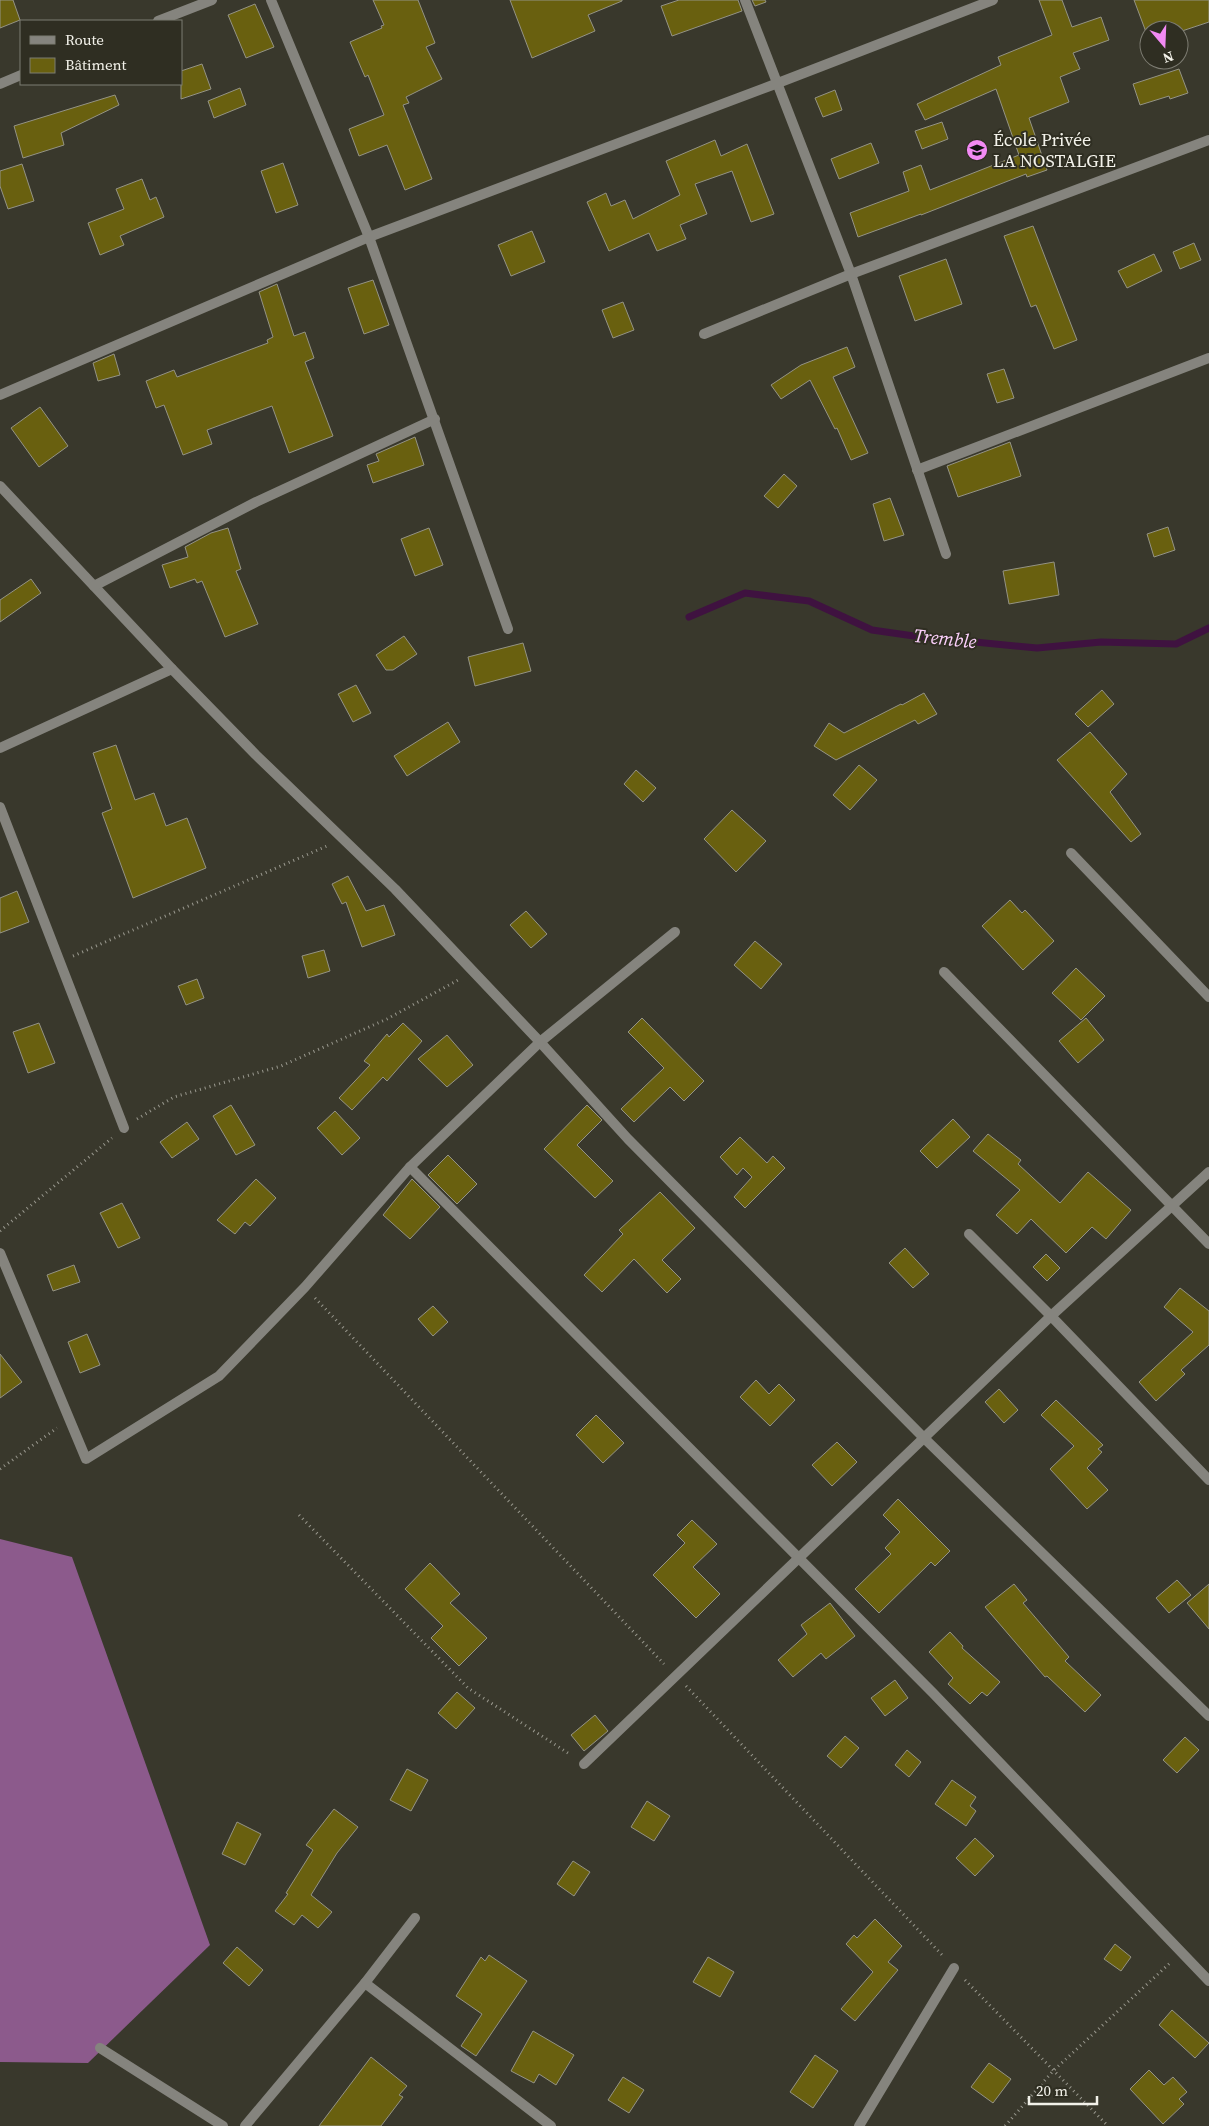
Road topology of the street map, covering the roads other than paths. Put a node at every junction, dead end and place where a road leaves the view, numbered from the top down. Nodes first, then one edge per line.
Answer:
1 (212, 0) edge
2 (271, 0) edge
3 (745, 0) edge
4 (993, 0) edge
5 (161, 20) edge
6 (20, 75) edge
7 (778, 83) junction
8 (0, 84) edge
9 (1209, 140) edge
10 (369, 237) junction
11 (851, 274) junction
12 (704, 334) dead end
13 (1209, 358) edge
14 (0, 395) edge
15 (435, 419) junction
16 (917, 470) junction
17 (0, 486) edge
18 (946, 554) dead end
19 (94, 586) junction
20 (508, 629) dead end
21 (172, 669) junction
22 (0, 748) edge
23 (0, 807) edge
24 (1071, 854) dead end
25 (675, 932) dead end
26 (944, 972) dead end
27 (1209, 997) edge
28 (540, 1042) junction
29 (124, 1128) road end
30 (410, 1166) junction
31 (1209, 1172) edge
32 (1171, 1205) junction
33 (969, 1234) dead end
34 (1209, 1244) edge
35 (0, 1252) edge
36 (3, 1268) edge
37 (1051, 1316) junction
38 (923, 1437) junction
39 (1209, 1480) edge
40 (797, 1557) junction
41 (1209, 1716) edge
42 (584, 1764) road end
43 (415, 1918) dead end
44 (954, 1968) road end
45 (1209, 1981) edge
46 (365, 1983) junction
47 (100, 2048) dead end
48 (223, 2126) edge
49 (245, 2126) edge
50 (550, 2126) edge
51 (859, 2126) edge

1 - 5 street
2 - 10 street
3 - 7 street
4 - 7 street
6 - 8 street
7 - 10 street
7 - 11 street
9 - 11 street
10 - 14 street
10 - 15 street
11 - 12 street
11 - 16 street
13 - 16 street
15 - 19 street
15 - 20 street
16 - 18 street
17 - 19 street
19 - 21 street
21 - 22 street
21 - 28 street
23 - 29 street
24 - 27 street
25 - 28 street
26 - 32 street
28 - 30 street
28 - 38 street
30 - 36 street
30 - 40 street
31 - 32 street
32 - 34 street
32 - 37 street
33 - 37 street
35 - 36 street
37 - 38 street
37 - 39 street
38 - 40 street
38 - 41 street
40 - 42 street
40 - 45 street
43 - 46 street
44 - 51 street
46 - 49 street
46 - 50 street
47 - 48 street

